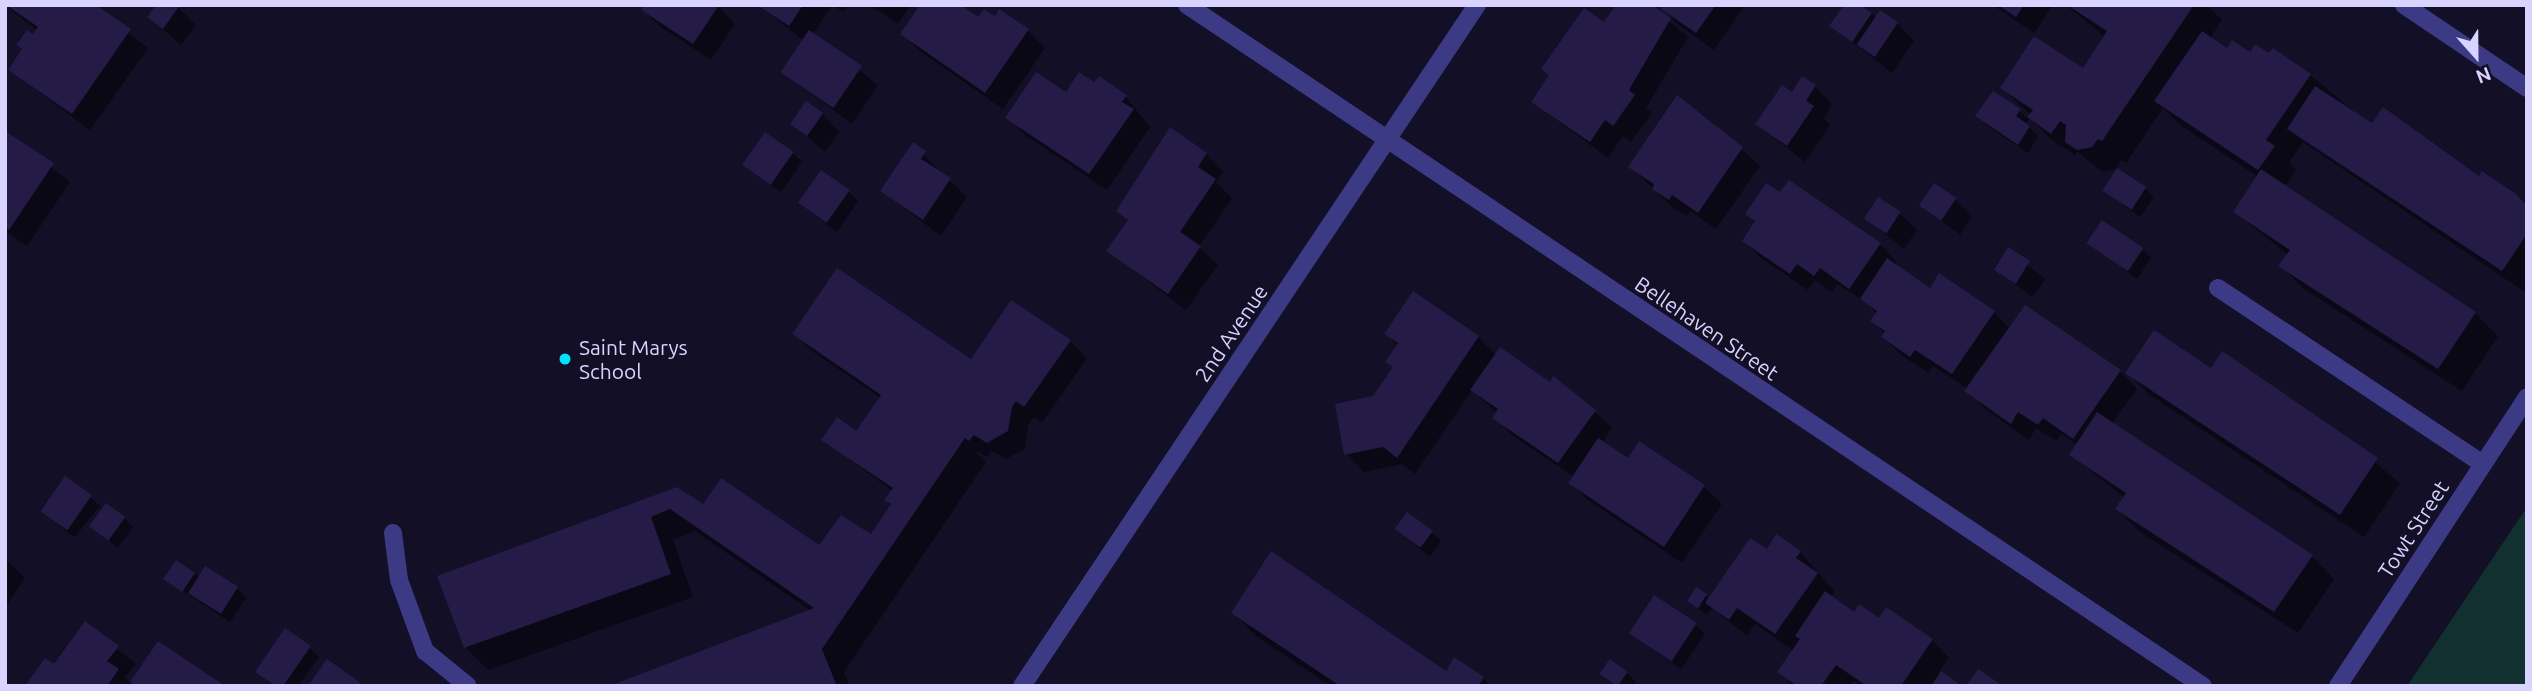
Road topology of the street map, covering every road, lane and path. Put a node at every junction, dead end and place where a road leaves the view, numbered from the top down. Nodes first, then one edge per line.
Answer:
1 (1187, 5) edge
2 (1477, 5) edge
3 (2404, 5) edge
4 (2527, 88) edge
5 (1387, 139) junction
6 (2218, 288) dead end
7 (2527, 397) edge
8 (2483, 464) junction
9 (393, 533) dead end
10 (468, 686) edge
11 (1022, 686) edge
12 (2203, 686) edge
13 (2338, 686) edge

1 - 5 street, Bellehaven Street
2 - 5 street, 2nd Avenue
3 - 4 street
5 - 11 street, 2nd Avenue
5 - 12 street, Bellehaven Street
6 - 8 street
7 - 8 street, Towt Street
8 - 13 street, Towt Street
9 - 10 street

